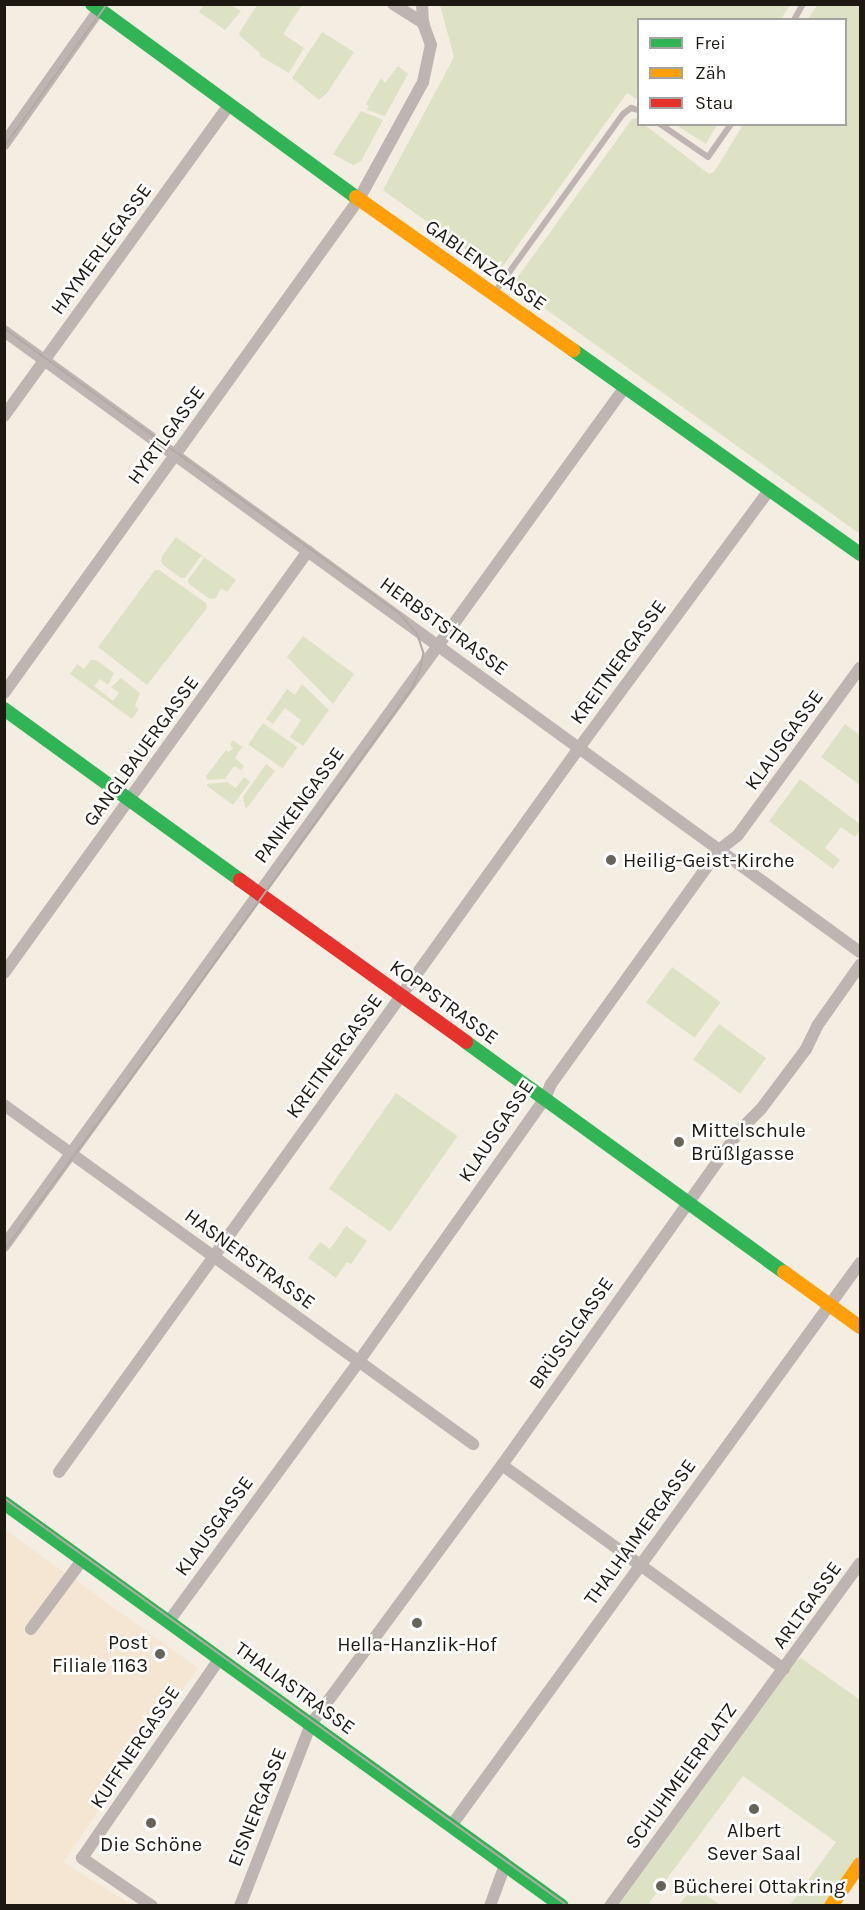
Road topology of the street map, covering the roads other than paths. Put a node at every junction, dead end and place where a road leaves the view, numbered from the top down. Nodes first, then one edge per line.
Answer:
1 (393, 4) edge
2 (422, 4) edge
3 (803, 4) edge
4 (98, 6) edge
5 (795, 18) edge
6 (423, 23) junction
7 (230, 104) junction
8 (637, 110) edge
9 (663, 126) edge
10 (730, 126) edge
11 (4, 144) edge
12 (359, 199) junction
13 (493, 294) junction
14 (4, 331) edge
15 (45, 361) junction
16 (625, 387) junction
17 (4, 416) edge
18 (175, 456) junction
19 (770, 489) junction
20 (308, 551) junction
21 (861, 554) edge
22 (437, 645) junction
23 (861, 668) edge
24 (4, 693) edge
25 (4, 709) edge
26 (579, 748) junction
27 (130, 798) junction
28 (719, 850) junction
29 (261, 892) junction
30 (861, 952) edge
31 (861, 965) edge
32 (4, 973) edge
33 (401, 995) junction
34 (545, 1098) junction
35 (4, 1105) edge
36 (71, 1153) junction
37 (688, 1202) junction
38 (4, 1246) edge
39 (214, 1256) junction
40 (861, 1263) edge
41 (830, 1305) junction
42 (861, 1327) edge
43 (359, 1361) junction
44 (473, 1444) dead end
45 (502, 1465) junction
46 (59, 1472) dead end
47 (4, 1503) edge
48 (83, 1559) junction
49 (861, 1563) edge
50 (640, 1564) junction
51 (169, 1621) junction
52 (31, 1629) dead end
53 (220, 1658) junction
54 (784, 1669) junction
55 (311, 1724) junction
56 (451, 1826) junction
57 (861, 1864) edge
58 (505, 1865) junction
59 (152, 1905) edge
60 (240, 1905) edge
61 (490, 1905) edge
62 (562, 1905) edge
63 (610, 1905) edge
64 (831, 1905) edge

1 - 6 street
2 - 6 street, HYRTLGASSE
3 - 5 lane
4 - 7 main road, GABLENZGASSE
4 - 11 street
6 - 12 street, HYRTLGASSE
7 - 12 main road, GABLENZGASSE
7 - 15 street, HAYMERLEGASSE
8 - 13 lane
9 - 10 lane
12 - 13 main road, GABLENZGASSE
12 - 18 street, HYRTLGASSE
13 - 16 main road, GABLENZGASSE
14 - 15 street, HERBSTSTRASSE
15 - 17 street, HAYMERLEGASSE
15 - 18 street, HERBSTSTRASSE
16 - 19 main road, GABLENZGASSE
16 - 22 street, PANIKENGASSE
18 - 20 street, HERBSTSTRASSE
18 - 24 street, HYRTLGASSE
19 - 21 main road, GABLENZGASSE
19 - 26 street, KREITNERGASSE
20 - 22 street, HERBSTSTRASSE
20 - 27 street, GANGLBAUERGASSE
22 - 26 street, HERBSTSTRASSE
22 - 29 street, PANIKENGASSE
23 - 28 street, KLAUSGASSE
25 - 27 main road, KOPPSTRASSE
26 - 28 street, HERBSTSTRASSE
26 - 33 street, KREITNERGASSE
27 - 29 main road, KOPPSTRASSE
27 - 32 street, GANGLBAUERGASSE
28 - 30 street, HERBSTSTRASSE
28 - 34 street, KLAUSGASSE
29 - 33 main road, KOPPSTRASSE
29 - 36 street, PANIKENGASSE
31 - 37 street, BRÜSSLGASSE
33 - 34 main road, KOPPSTRASSE
33 - 39 street, KREITNERGASSE
34 - 37 main road, KOPPSTRASSE
34 - 43 street, KLAUSGASSE
35 - 36 street, HASNERSTRASSE
36 - 38 street, PANIKENGASSE
36 - 39 street, HASNERSTRASSE
37 - 41 main road, KOPPSTRASSE
37 - 45 street, BRÜSSLGASSE
39 - 43 street, HASNERSTRASSE
39 - 46 street, KREITNERGASSE
40 - 41 street, THALHAIMERGASSE
41 - 42 main road, KOPPSTRASSE
41 - 50 street, THALHAIMERGASSE
43 - 44 street, HASNERSTRASSE
43 - 51 street, KLAUSGASSE
45 - 50 street
45 - 55 street, BRÜSSLGASSE
47 - 48 main road, THALIASTRASSE
48 - 51 main road, THALIASTRASSE
48 - 52 street
49 - 54 street, ARLTGASSE
50 - 54 street
50 - 56 street, THALHAIMERGASSE
51 - 53 main road, THALIASTRASSE
53 - 55 main road, THALIASTRASSE
53 - 59 street, KUFFNERGASSE
54 - 63 street, SCHUHMEIERPLATZ
55 - 56 main road, THALIASTRASSE
55 - 60 street, EISNERGASSE
56 - 58 main road, THALIASTRASSE
57 - 64 main road
58 - 61 street
58 - 62 main road, THALIASTRASSE

